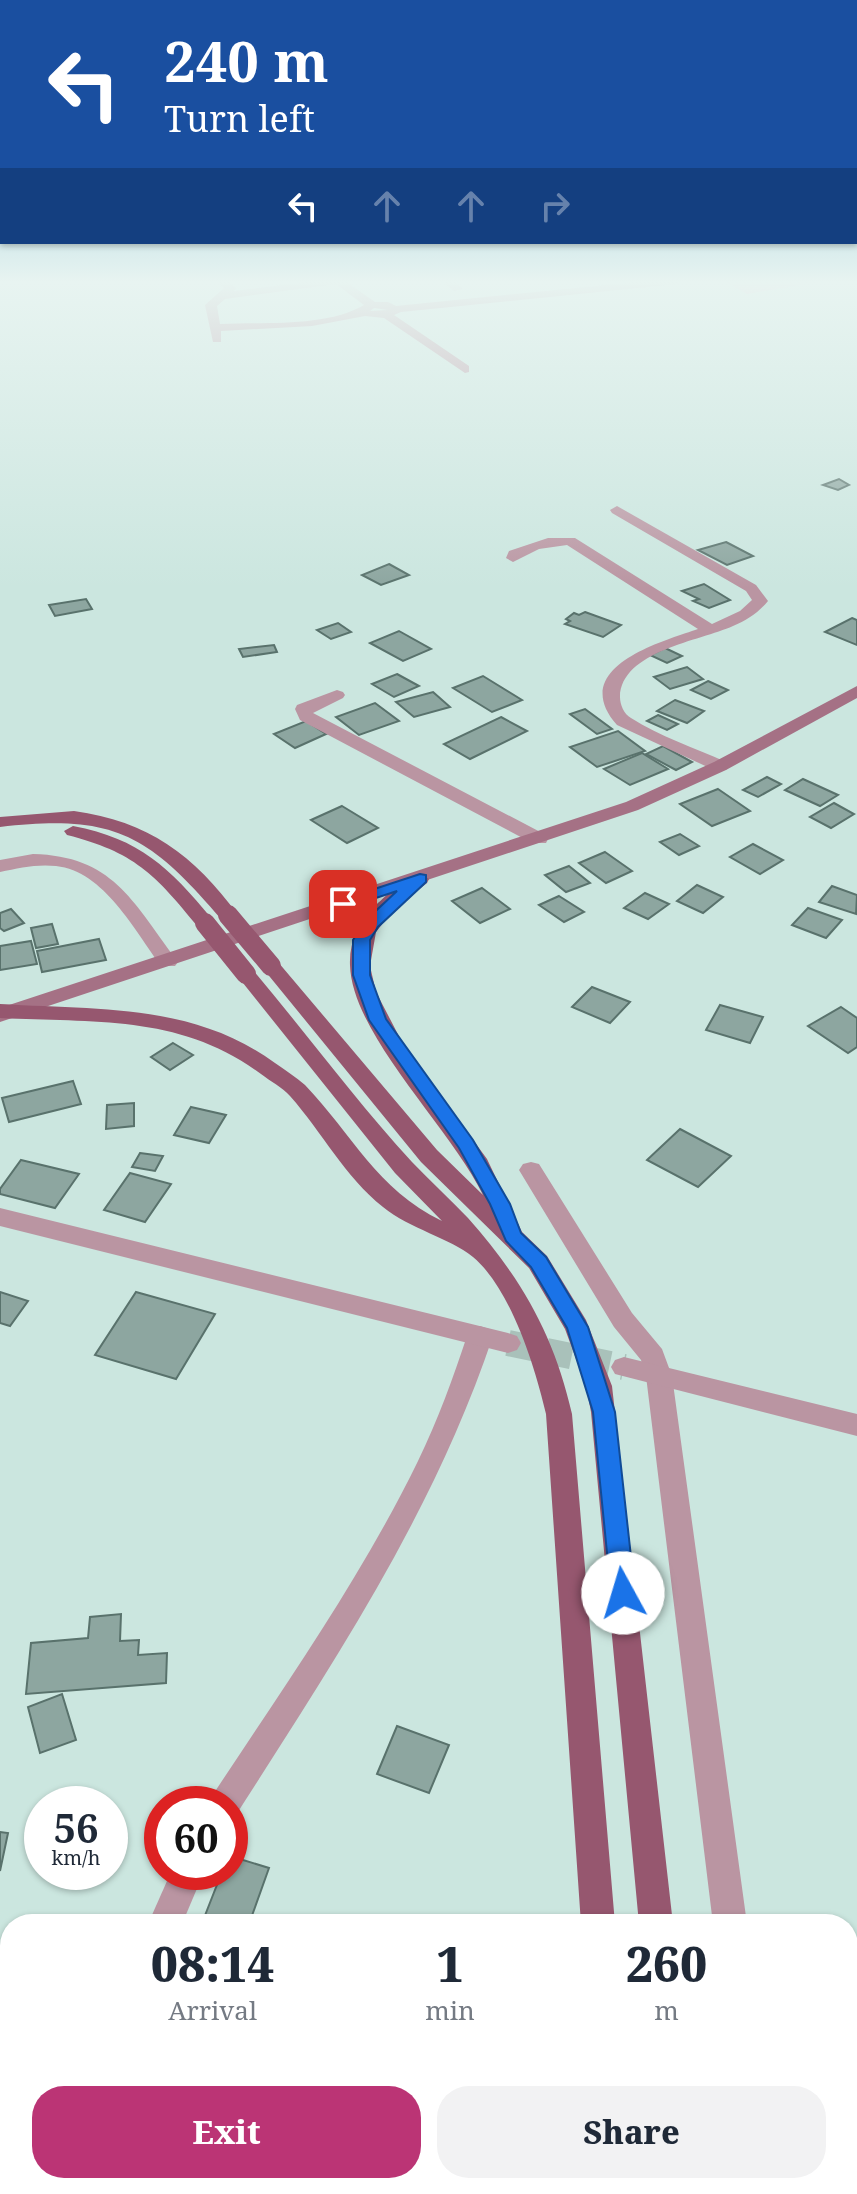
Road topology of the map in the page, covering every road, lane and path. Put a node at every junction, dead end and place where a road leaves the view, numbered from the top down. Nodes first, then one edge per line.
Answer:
1 (617, 510) dead end
2 (513, 558) dead end
3 (711, 630) junction
4 (857, 691) edge
5 (337, 695) dead end
6 (720, 766) junction
7 (0, 822) edge
8 (0, 836) edge
9 (539, 839) junction
10 (0, 866) edge
11 (420, 879) junction
12 (168, 962) junction
13 (3, 1013) edge
14 (531, 1170) dead end
15 (0, 1217) edge
16 (513, 1236) junction
17 (482, 1250) junction
18 (480, 1336) junction
19 (508, 1343) tunnel mouth
20 (624, 1367) tunnel mouth
21 (659, 1376) junction
22 (857, 1425) edge
23 (237, 1786) edge
24 (180, 1890) edge
25 (169, 1914) edge
26 (597, 1914) edge
27 (655, 1914) edge
28 (729, 1914) edge

1 - 3 street
2 - 3 street
3 - 6 street
4 - 6 main road
5 - 9 street
6 - 9 main road
7 - 16 main road, bridge
8 - 17 main road, bridge
9 - 11 main road
10 - 12 street
11 - 12 main road
11 - 16 main road
12 - 13 main road
13 - 17 main road
14 - 21 street
15 - 18 street
16 - 27 main road
17 - 26 main road
18 - 19 street
18 - 23 street
20 - 21 street
21 - 22 street
21 - 28 street
24 - 25 street

